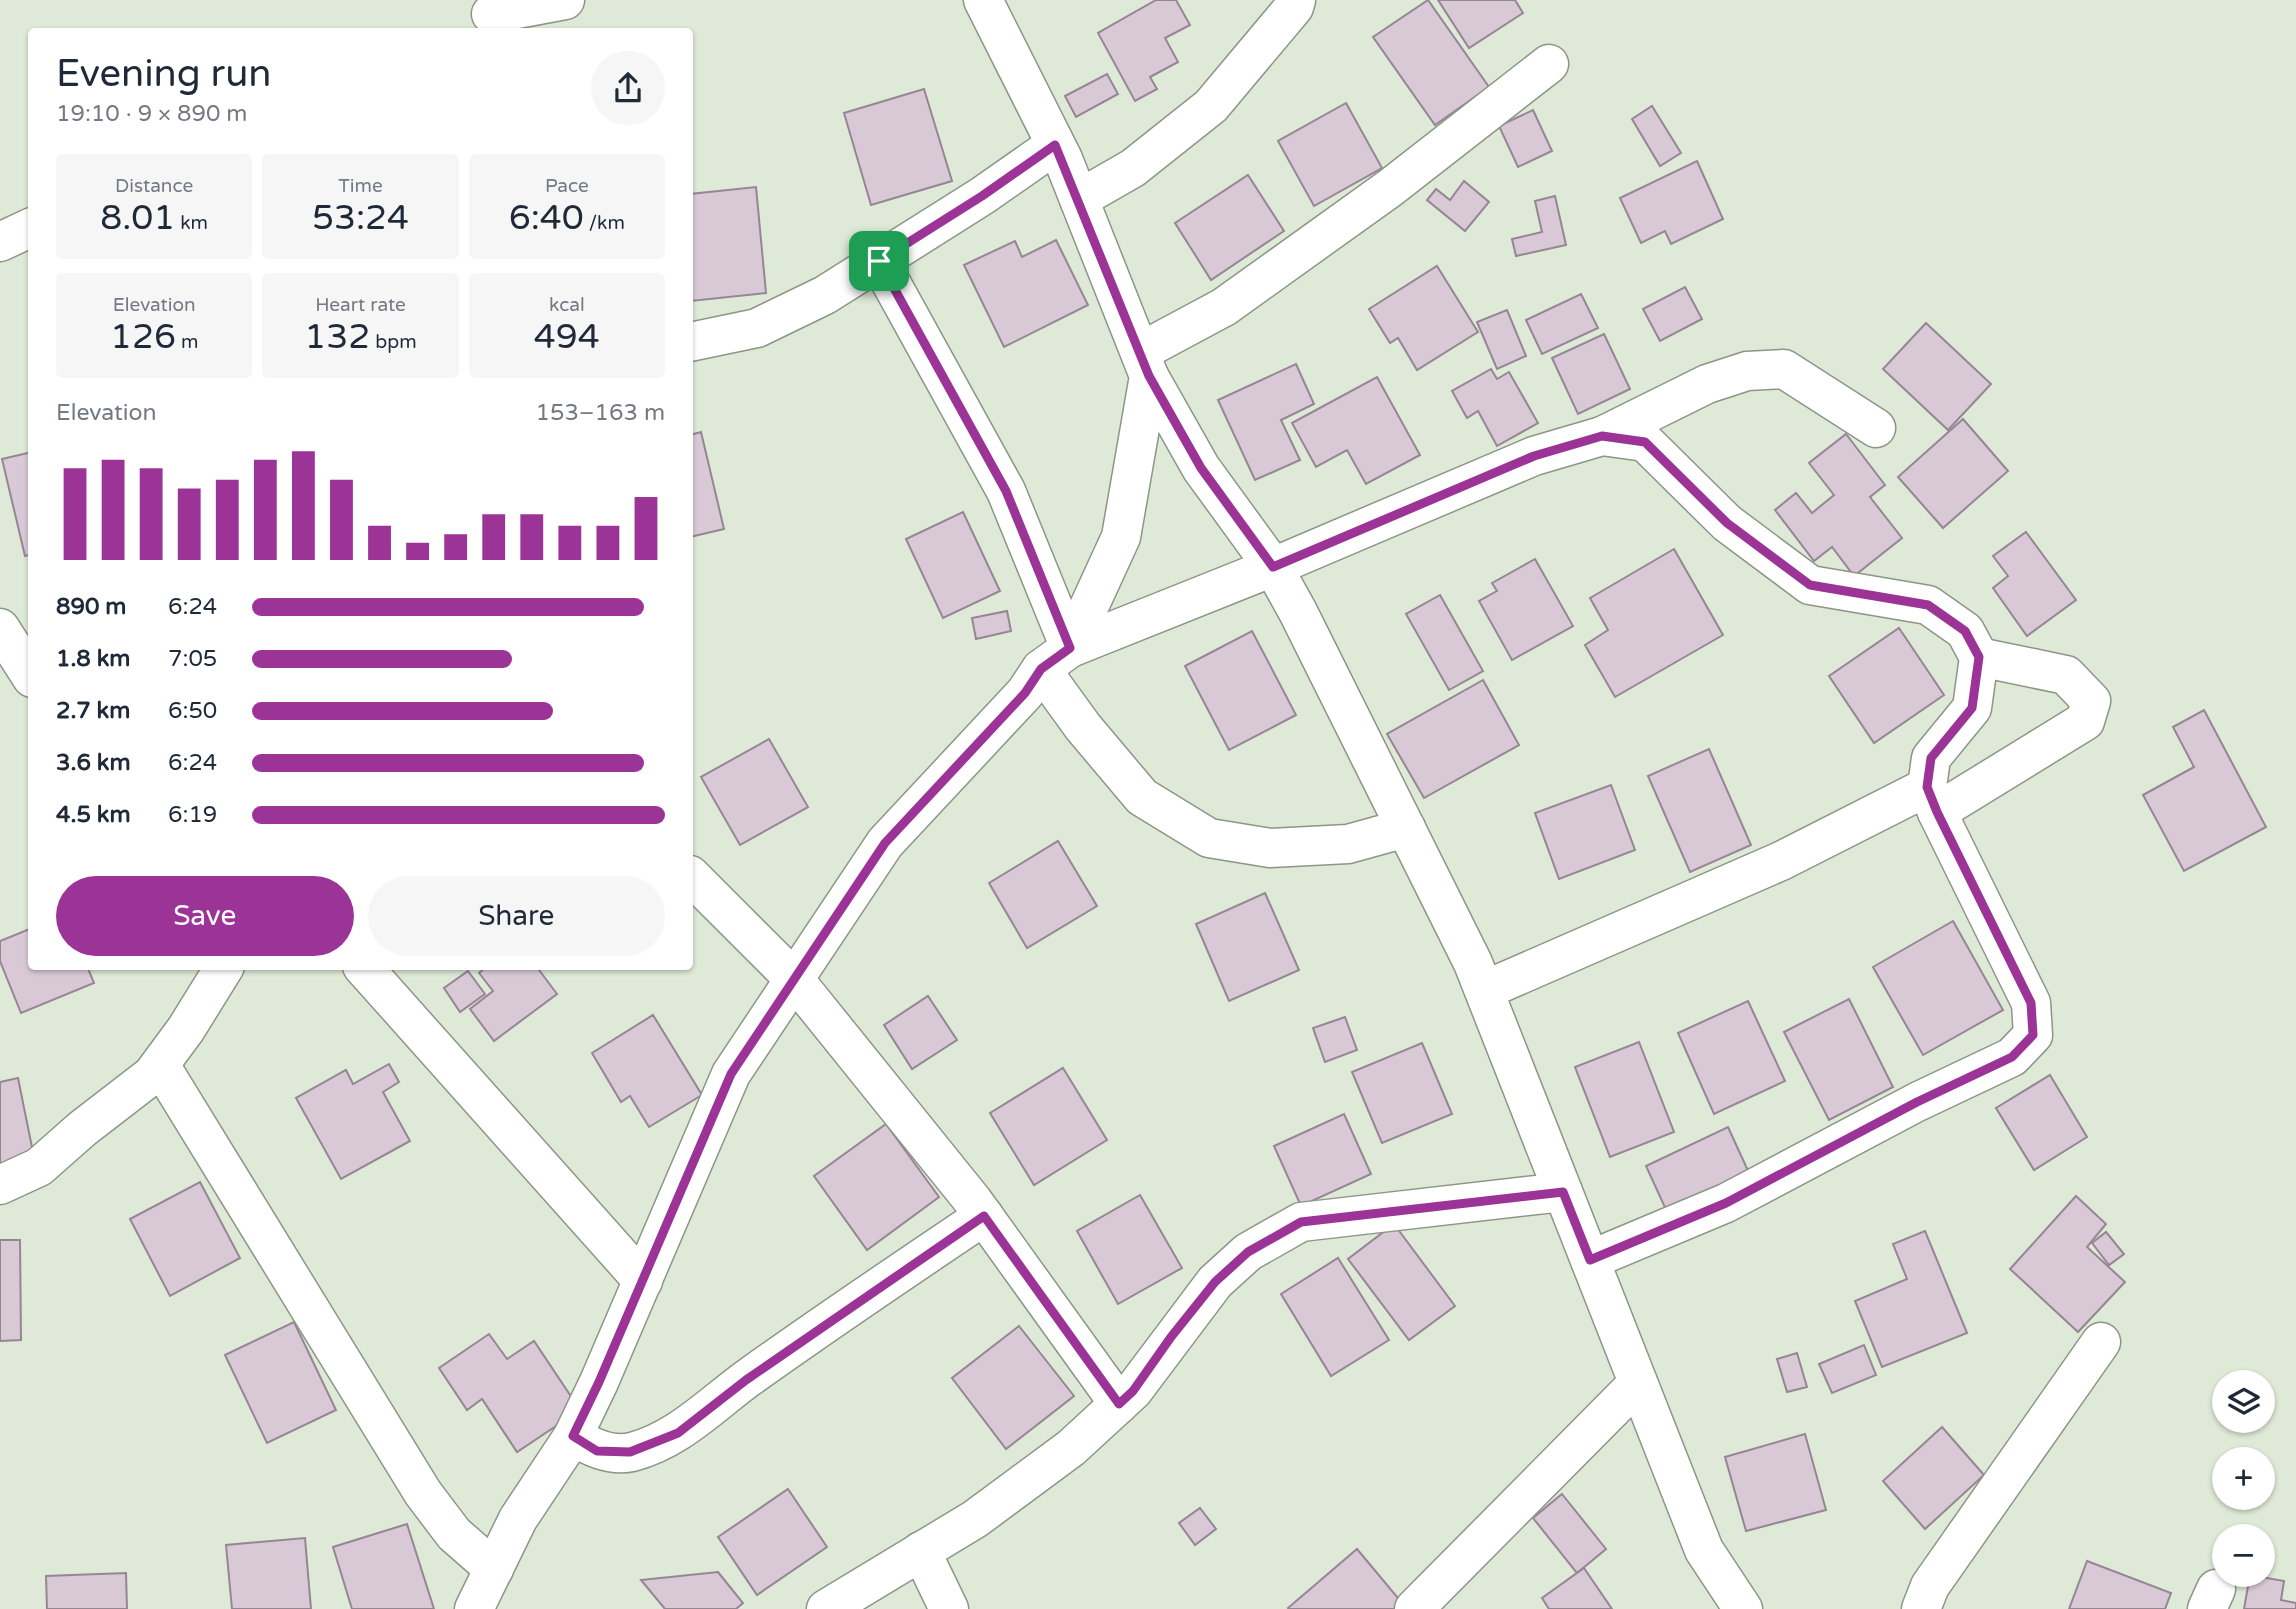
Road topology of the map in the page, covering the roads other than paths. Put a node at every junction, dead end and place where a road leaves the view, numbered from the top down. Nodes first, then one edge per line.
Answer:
1 (565, 0) edge
2 (983, 0) edge
3 (1296, 0) edge
4 (491, 15) edge
5 (1549, 64) dead end
6 (1055, 145) junction
7 (1079, 199) junction
8 (28, 229) edge
9 (0, 242) edge
10 (879, 261) junction
11 (693, 341) edge
12 (1144, 364) junction
13 (1876, 428) dead end
14 (1602, 436) junction
15 (1273, 567) junction
16 (0, 628) edge
17 (1979, 657) junction
18 (1056, 658) junction
19 (28, 672) edge
20 (1932, 800) junction
21 (1406, 828) junction
22 (693, 878) edge
23 (223, 970) edge
24 (366, 970) edge
25 (794, 979) junction
26 (1485, 990) junction
27 (160, 1065) junction
28 (0, 1185) edge
29 (1563, 1192) junction
30 (984, 1216) junction
31 (1590, 1260) junction
32 (643, 1281) junction
33 (2101, 1342) dead end
34 (1637, 1383) junction
35 (1119, 1404) junction
36 (573, 1436) junction
37 (920, 1551) junction
38 (494, 1569) junction
39 (474, 1609) edge
40 (826, 1609) edge
41 (949, 1609) edge
42 (1414, 1609) edge
43 (1743, 1609) edge
44 (1921, 1609) edge

1 - 4 street
2 - 6 street
3 - 7 street
5 - 12 street
6 - 7 street
6 - 10 street
7 - 12 street
8 - 9 street
10 - 11 street
10 - 18 street
12 - 15 street
12 - 18 street
13 - 14 street
14 - 15 street
14 - 17 street
15 - 18 street
15 - 21 street
16 - 19 street
17 - 20 street
17 - 20 street
18 - 21 street
18 - 25 street
20 - 26 street
20 - 31 street
21 - 26 street
22 - 25 street
23 - 27 street
24 - 32 street
25 - 30 street
25 - 32 street
26 - 29 street
27 - 28 street
27 - 38 street
29 - 31 street
29 - 35 street
30 - 35 street
30 - 36 street
31 - 34 street
32 - 36 street
33 - 44 street
34 - 42 street
34 - 43 street
35 - 37 street
36 - 38 street
37 - 40 street
37 - 41 street
38 - 39 street

